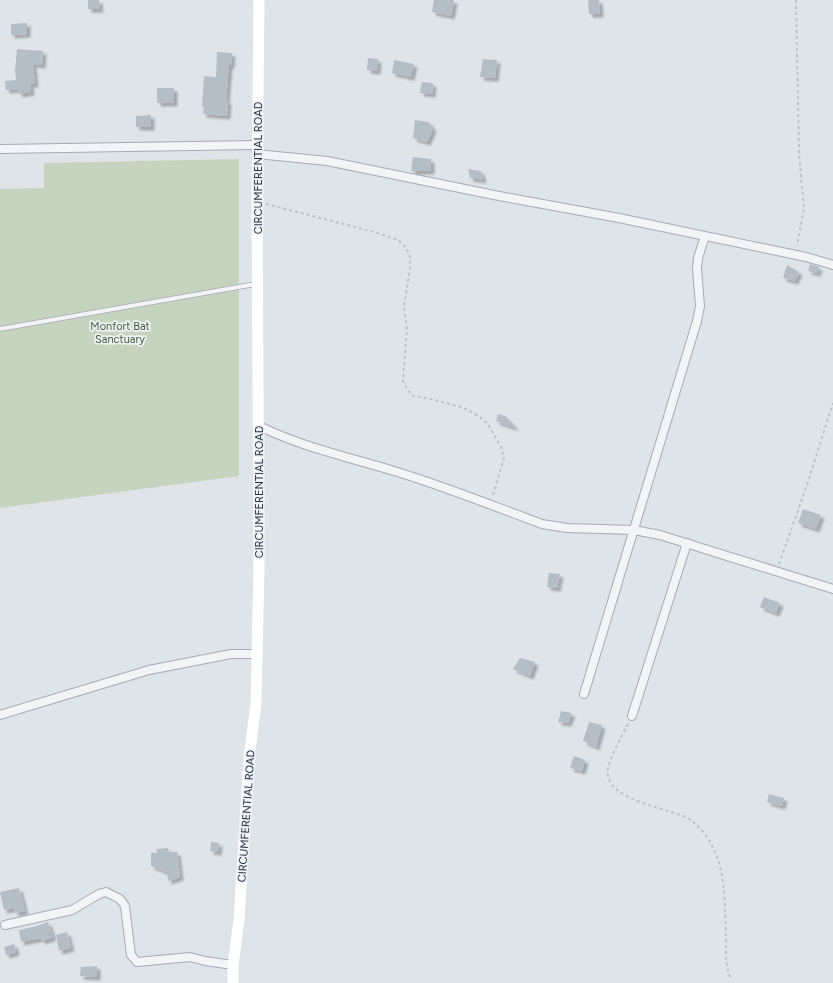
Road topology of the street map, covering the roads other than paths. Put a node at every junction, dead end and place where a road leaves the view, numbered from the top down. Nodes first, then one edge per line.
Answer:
1 (259, 0) edge
2 (0, 149) edge
3 (258, 150) junction
4 (705, 236) junction
5 (833, 265) edge
6 (258, 283) junction
7 (0, 329) edge
8 (259, 426) junction
9 (634, 530) junction
10 (687, 543) junction
11 (833, 589) edge
12 (257, 654) junction
13 (584, 694) dead end
14 (0, 715) edge
15 (632, 716) road end
16 (5, 925) dead end
17 (233, 965) junction
18 (233, 983) edge

1 - 3 main road, CIRCUMFERENTIAL ROAD
2 - 3 street
3 - 4 street
3 - 6 main road, CIRCUMFERENTIAL ROAD
4 - 5 street
4 - 9 street
6 - 7 lane
6 - 8 main road, CIRCUMFERENTIAL ROAD
8 - 9 street
8 - 12 main road, CIRCUMFERENTIAL ROAD
9 - 10 street
9 - 13 street
10 - 11 street
10 - 15 street
12 - 14 street
12 - 17 main road, CIRCUMFERENTIAL ROAD
16 - 17 street
17 - 18 main road, CIRCUMFERENTIAL ROAD

